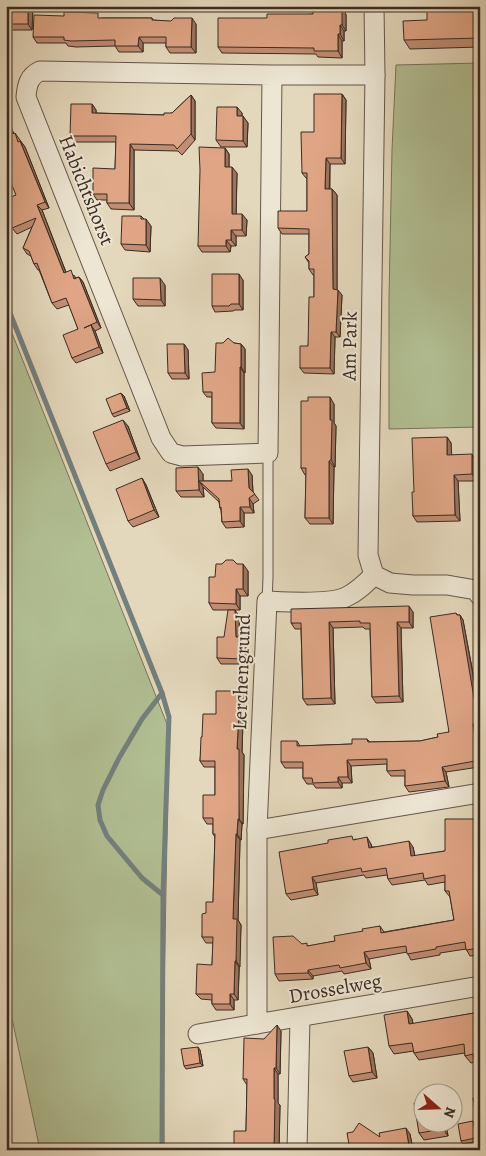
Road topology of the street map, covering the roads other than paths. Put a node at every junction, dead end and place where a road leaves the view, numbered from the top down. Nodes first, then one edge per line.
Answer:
1 (374, 6) edge
2 (272, 75) junction
3 (375, 75) junction
4 (268, 453) junction
5 (374, 575) junction
6 (478, 590) edge
7 (266, 602) junction
8 (480, 793) edge
9 (257, 830) junction
10 (480, 986) edge
11 (300, 1018) junction
12 (257, 1024) junction
13 (198, 1034) dead end
14 (297, 1150) edge

1 - 3 street, Am Park
2 - 3 street, Habichtshorst
2 - 4 street
2 - 4 street, Habichtshorst
3 - 5 street, Am Park
4 - 7 lane
5 - 6 street
5 - 7 street, Lerchengrund
7 - 9 street, Lerchengrund
8 - 9 street
9 - 12 street, Lerchengrund
10 - 11 street, Drosselweg
11 - 12 street, Drosselweg
11 - 14 street
12 - 13 street, Drosselweg

